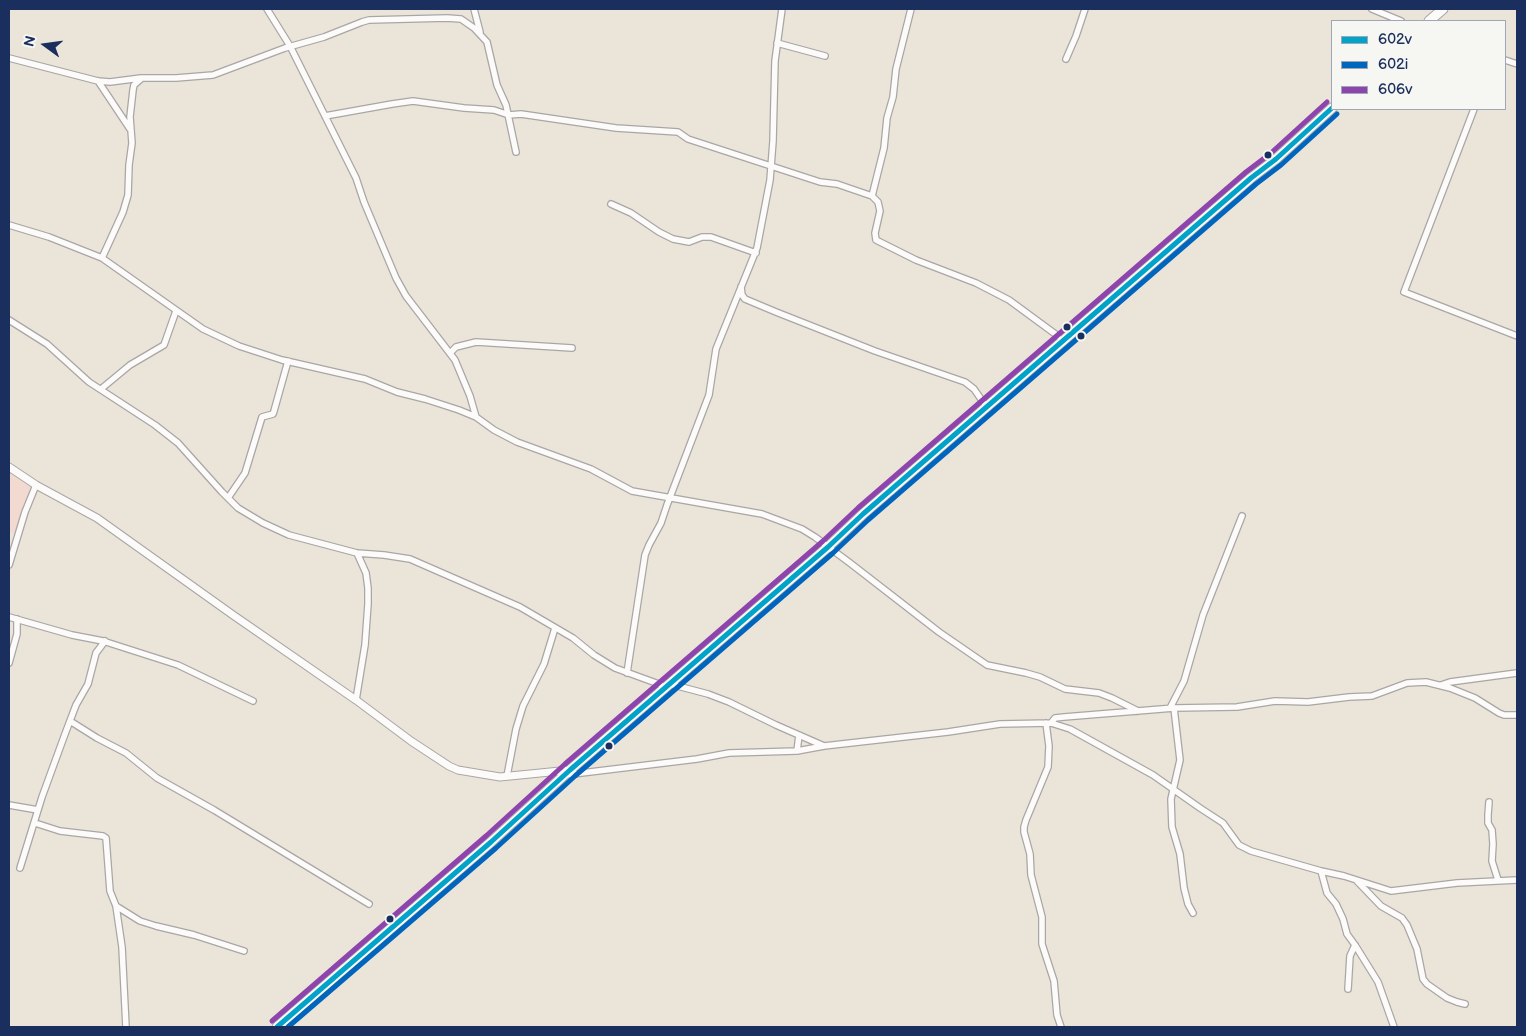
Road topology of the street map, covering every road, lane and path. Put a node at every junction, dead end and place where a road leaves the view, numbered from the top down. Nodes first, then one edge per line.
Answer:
1 (267, 9) edge
2 (474, 9) edge
3 (782, 9) edge
4 (911, 9) edge
5 (1085, 9) edge
6 (1372, 9) edge
7 (1443, 9) edge
8 (1399, 20) edge
9 (1430, 20) edge
10 (481, 34) junction
11 (777, 43) junction
12 (290, 46) junction
13 (825, 56) dead end
14 (9, 58) edge
15 (1066, 59) dead end
16 (142, 78) junction
17 (98, 81) junction
18 (1331, 109) edge
19 (1474, 110) edge
20 (509, 115) junction
21 (326, 116) junction
22 (131, 131) junction
23 (516, 152) dead end
24 (772, 166) junction
25 (872, 196) junction
26 (611, 204) dead end
27 (9, 225) edge
28 (756, 253) junction
29 (102, 258) junction
30 (741, 286) junction
31 (176, 311) junction
32 (9, 320) edge
33 (1058, 336) dead end
34 (1517, 336) edge
35 (572, 348) dead end
36 (450, 353) junction
37 (288, 361) junction
38 (101, 389) junction
39 (983, 402) dead end
40 (476, 417) junction
41 (9, 468) edge
42 (36, 485) junction
43 (228, 498) junction
44 (669, 498) junction
45 (1242, 516) dead end
46 (828, 547) junction
47 (357, 553) junction
48 (9, 565) edge
49 (9, 617) edge
50 (16, 619) junction
51 (556, 628) junction
52 (88, 638) junction
53 (105, 641) junction
54 (96, 653) junction
55 (9, 662) edge
56 (1517, 672) edge
57 (627, 673) junction
58 (1441, 685) junction
59 (669, 686) junction
60 (356, 700) junction
61 (253, 701) dead end
62 (1172, 708) junction
63 (1138, 711) junction
64 (1517, 715) edge
65 (70, 721) junction
66 (1048, 723) junction
67 (799, 735) junction
68 (824, 746) junction
69 (797, 751) junction
70 (568, 772) junction
71 (507, 776) junction
72 (1173, 789) junction
73 (1489, 802) dead end
74 (9, 805) edge
75 (38, 810) junction
76 (35, 823) junction
77 (20, 868) dead end
78 (1322, 871) junction
79 (1355, 880) junction
80 (1498, 880) junction
81 (1517, 880) edge
82 (369, 904) dead end
83 (116, 906) junction
84 (1193, 914) dead end
85 (1355, 945) junction
86 (244, 951) dead end
87 (1348, 989) dead end
88 (1465, 1004) dead end
89 (126, 1027) edge
90 (277, 1027) edge
91 (1061, 1027) edge
92 (1394, 1027) edge

1 - 12 street
2 - 10 street
3 - 11 street
4 - 25 street
5 - 15 street
6 - 8 street
7 - 9 highway
10 - 12 street
10 - 20 street
11 - 13 street
11 - 24 street
12 - 16 street
12 - 21 street
14 - 17 street
16 - 17 street
16 - 22 street
17 - 22 street
18 - 46 highway
19 - 34 street
20 - 21 street
20 - 23 street
20 - 24 street
21 - 36 street
22 - 29 street
24 - 25 street
24 - 28 street
25 - 33 street
26 - 28 street
27 - 29 street
28 - 30 street
29 - 31 street
30 - 39 street
30 - 44 street
31 - 37 street
31 - 38 street
32 - 38 street
35 - 36 street
36 - 40 street
37 - 40 street
37 - 43 street
38 - 43 street
40 - 44 street
41 - 42 street
42 - 48 street
42 - 60 street
43 - 47 street
44 - 46 street
44 - 57 street
45 - 62 street
46 - 59 highway
46 - 63 street
47 - 51 street
47 - 60 street
49 - 50 street
50 - 52 street
50 - 55 street
51 - 57 street
51 - 71 street
52 - 53 street
52 - 54 street
53 - 54 street
53 - 61 street
54 - 65 street
56 - 58 street
57 - 59 street
58 - 62 street
58 - 64 street
59 - 67 street
59 - 70 highway
60 - 71 street
62 - 63 street
62 - 72 street
63 - 66 street
65 - 75 street
65 - 82 street
66 - 68 street
66 - 72 street
66 - 91 street
67 - 68 street
67 - 69 street
68 - 69 street
69 - 70 street
70 - 71 street
70 - 90 highway
72 - 78 street
72 - 84 street
73 - 80 street
74 - 75 street
75 - 76 street
76 - 77 street
76 - 83 street
78 - 79 street
78 - 85 street
79 - 80 street
79 - 88 street
80 - 81 street
83 - 86 street
83 - 89 street
85 - 87 street
85 - 92 street

